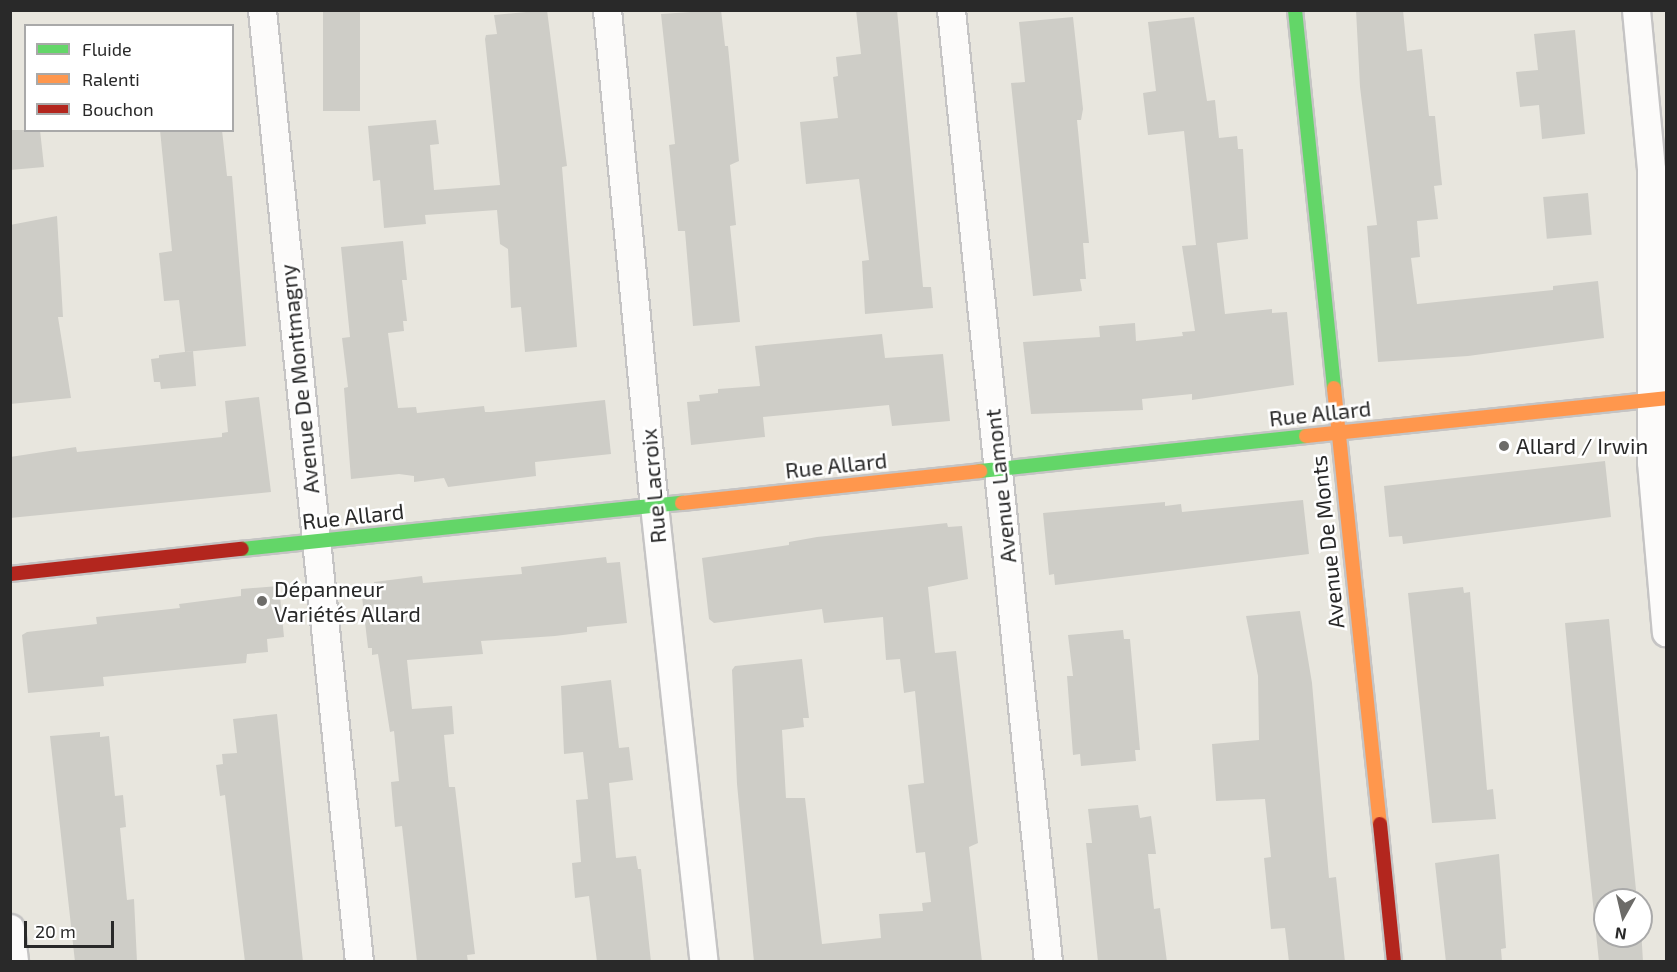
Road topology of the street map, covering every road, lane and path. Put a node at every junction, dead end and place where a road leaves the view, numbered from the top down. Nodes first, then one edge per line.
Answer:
1 (262, 10) edge
2 (607, 10) edge
3 (951, 10) edge
4 (1295, 10) edge
5 (1636, 10) edge
6 (1659, 399) edge
7 (1336, 433) junction
8 (998, 469) junction
9 (654, 505) junction
10 (315, 542) junction
11 (10, 574) edge
12 (1666, 632) edge
13 (10, 928) edge
14 (14, 962) edge
15 (359, 962) edge
16 (704, 962) edge
17 (1048, 962) edge
18 (1394, 962) edge

1 - 10 street, Avenue De Montmagny
2 - 9 street, Rue Lacroix
3 - 8 street, Avenue Lamont
4 - 7 street, Avenue De Monts
5 - 6 street
6 - 7 street, Rue Allard
6 - 12 street
7 - 8 street, Rue Allard
7 - 18 street, Avenue De Monts
8 - 9 street, Rue Allard
8 - 17 street, Avenue Lamont
9 - 10 street, Rue Allard
9 - 16 street, Rue Lacroix
10 - 11 street, Rue Allard
10 - 15 street, Avenue De Montmagny
13 - 14 street

